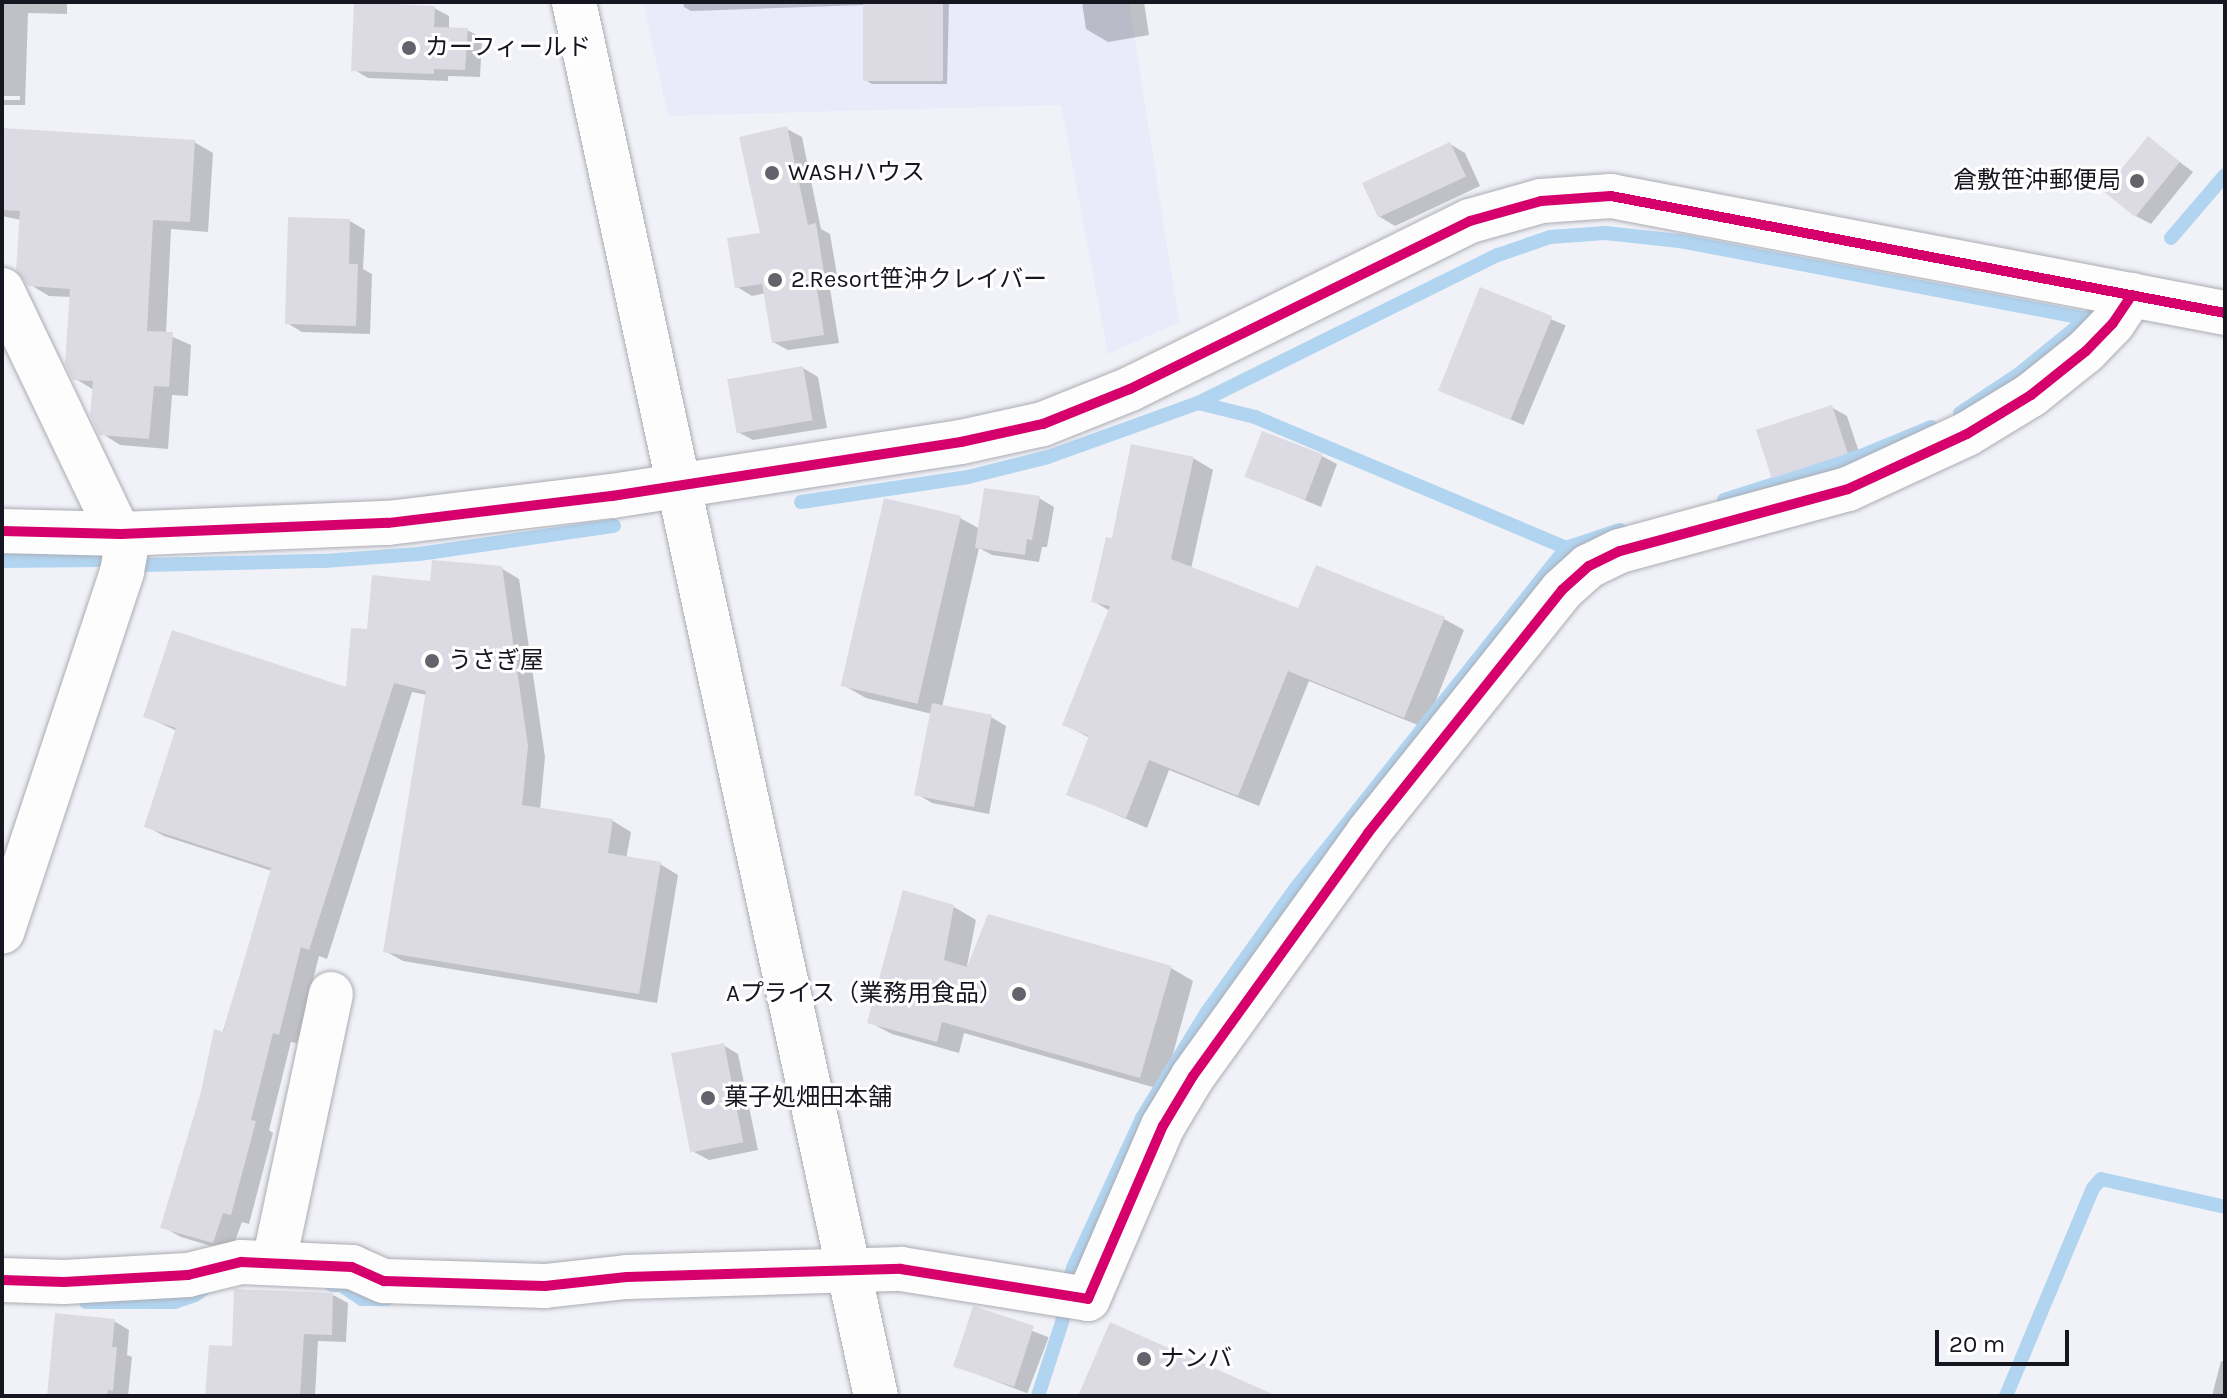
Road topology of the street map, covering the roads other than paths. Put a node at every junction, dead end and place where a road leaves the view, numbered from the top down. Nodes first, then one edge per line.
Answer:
1 (574, 2) edge
2 (2, 290) edge
3 (2132, 295) junction
4 (2225, 313) edge
5 (678, 484) junction
6 (2, 531) edge
7 (121, 534) junction
8 (2, 932) edge
9 (331, 994) dead end
10 (274, 1262) junction
11 (848, 1268) junction
12 (2, 1280) edge
13 (876, 1396) edge

1 - 5 street
2 - 7 street
3 - 4 street
3 - 5 street
3 - 11 street
5 - 7 street
5 - 11 street
6 - 7 street
7 - 8 street
9 - 10 street
10 - 11 street
10 - 12 street
11 - 13 street

